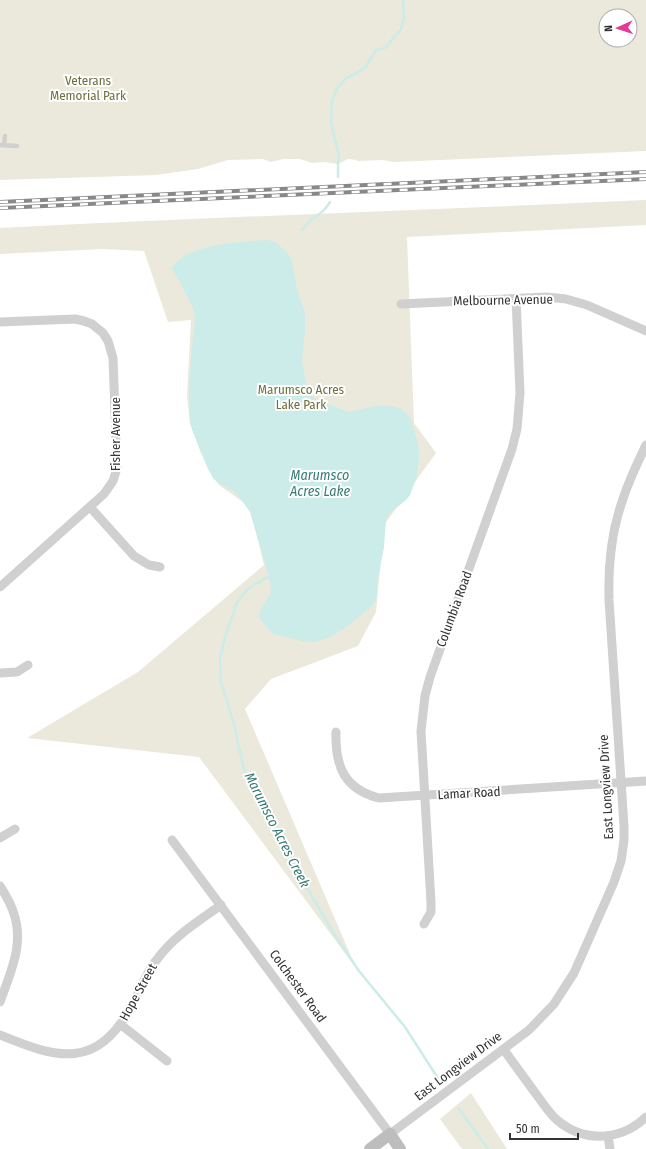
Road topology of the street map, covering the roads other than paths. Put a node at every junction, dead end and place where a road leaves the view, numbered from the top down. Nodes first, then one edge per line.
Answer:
1 (5, 136) dead end
2 (2, 145) edge
3 (17, 146) dead end
4 (516, 298) junction
5 (401, 304) dead end
6 (0, 322) edge
7 (646, 331) edge
8 (646, 444) edge
9 (90, 507) junction
10 (160, 567) dead end
11 (0, 587) edge
12 (28, 665) dead end
13 (0, 673) edge
14 (336, 732) dead end
15 (646, 781) edge
16 (621, 782) junction
17 (424, 795) junction
18 (15, 829) dead end
19 (0, 838) edge
20 (172, 840) dead end
21 (0, 886) edge
22 (221, 905) junction
23 (424, 924) dead end
24 (0, 1002) edge
25 (120, 1024) junction
26 (0, 1035) edge
27 (504, 1050) junction
28 (167, 1061) dead end
29 (646, 1117) edge
30 (390, 1134) junction
31 (608, 1136) junction
32 (370, 1149) edge
33 (400, 1149) edge
34 (610, 1149) edge

1 - 2 lane
2 - 3 lane
4 - 5 street, Melbourne Avenue
4 - 7 street, Melbourne Avenue
4 - 17 street, Columbia Road
6 - 9 street, Fisher Avenue
8 - 16 street, East Longview Drive
9 - 10 street
9 - 11 street, Fisher Avenue
12 - 13 street
14 - 17 street, Lamar Road
15 - 16 street, Lamar Road
16 - 17 street, Lamar Road
16 - 27 street, East Longview Drive
17 - 23 street, Columbia Road
18 - 19 street
20 - 22 street, Colchester Road
21 - 24 street
22 - 25 street, Hope Street
22 - 30 street, Colchester Road
25 - 26 street, Hope Street
25 - 28 street
27 - 30 street, East Longview Drive
27 - 31 street
29 - 31 street
30 - 32 street, East Longview Drive
30 - 33 street, Colchester Road
31 - 34 street

